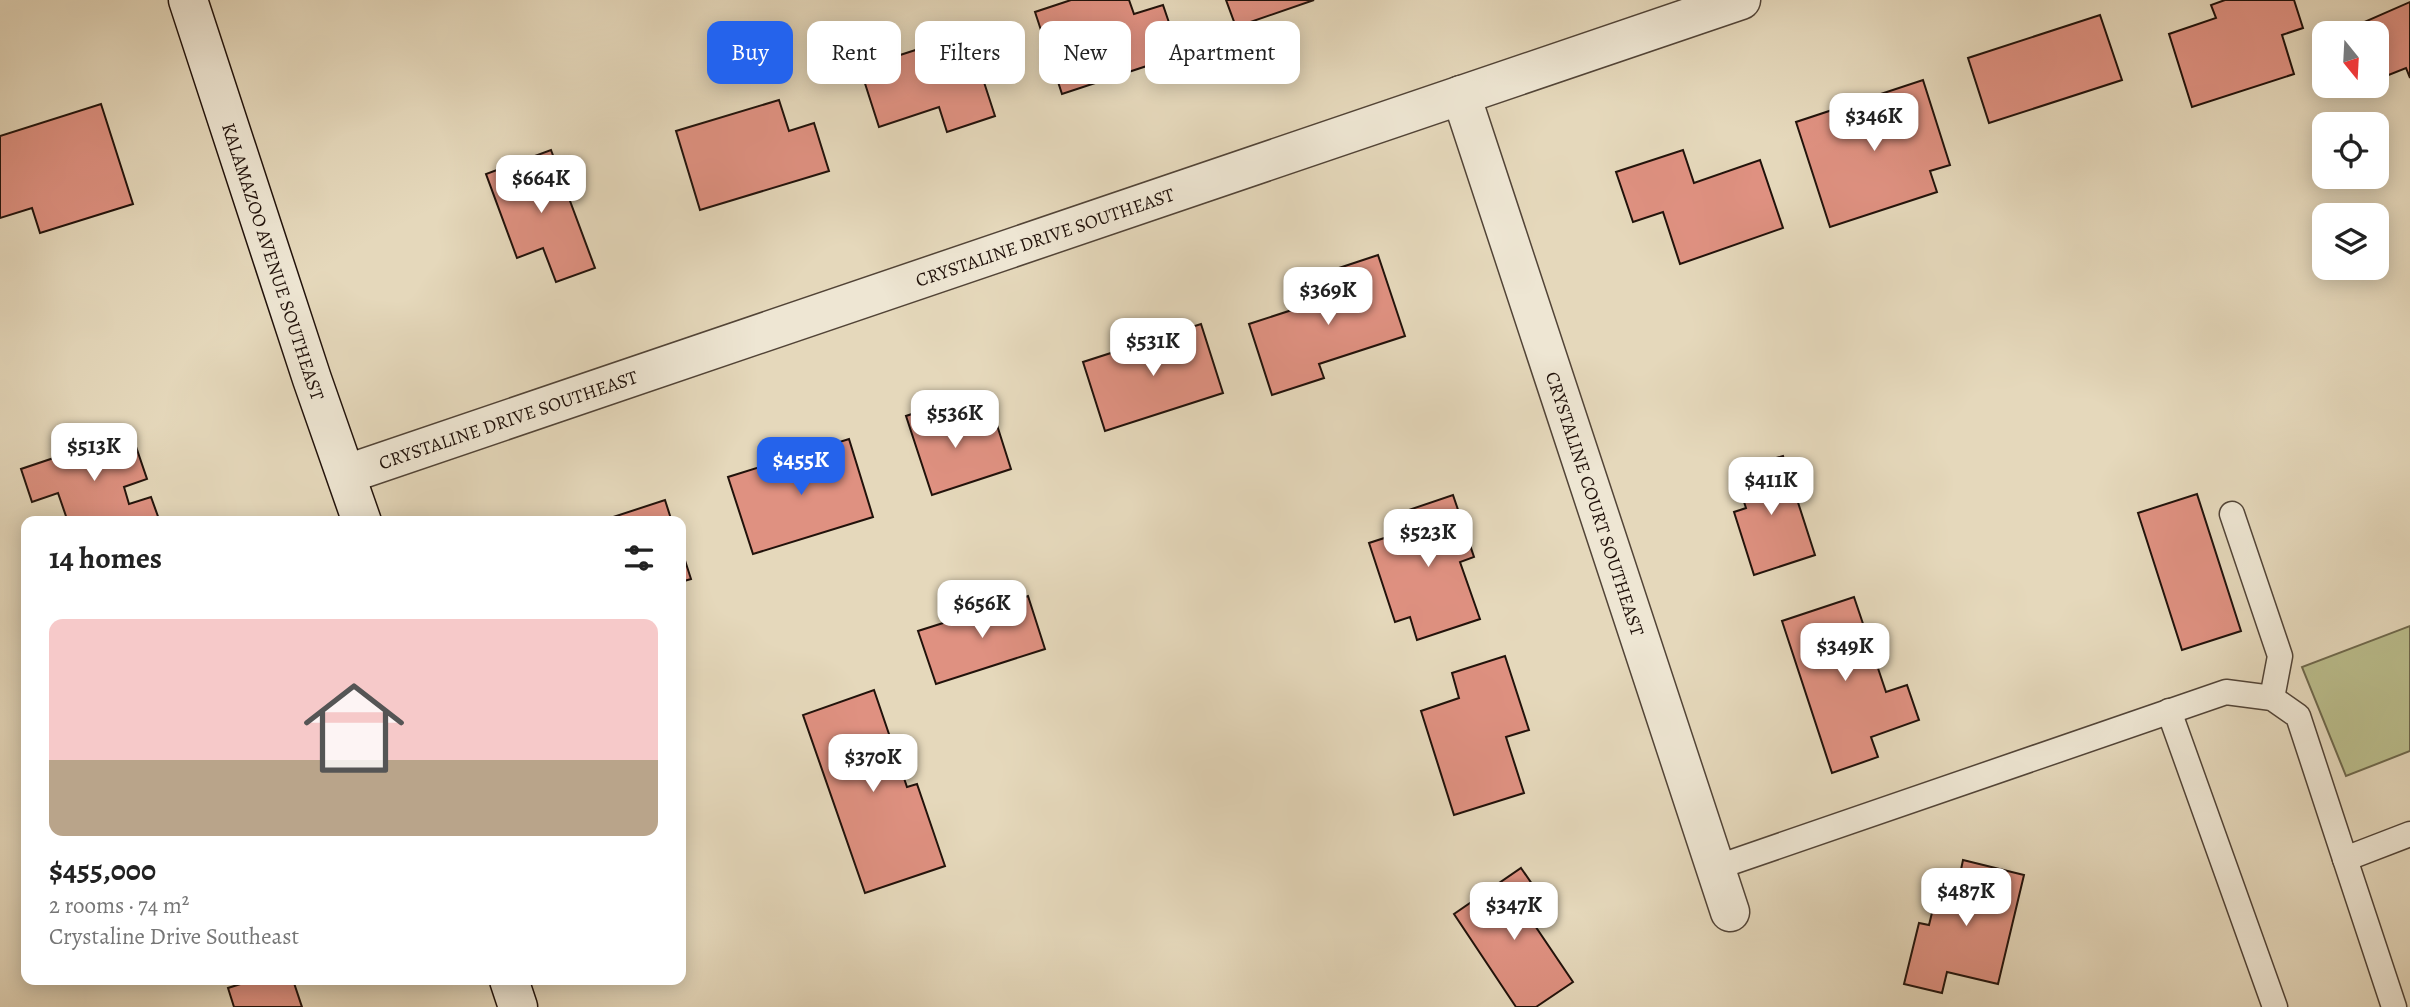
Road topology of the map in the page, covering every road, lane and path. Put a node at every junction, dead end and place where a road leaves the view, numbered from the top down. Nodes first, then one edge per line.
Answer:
1 (188, 0) edge
2 (1741, 0) edge
3 (1461, 95) junction
4 (347, 474) junction
5 (2232, 514) dead end
6 (360, 516) edge
7 (2272, 698) junction
8 (2169, 711) junction
9 (2410, 834) edge
10 (2345, 859) junction
11 (1715, 868) junction
12 (1730, 912) dead end
13 (511, 985) edge
14 (518, 1007) edge
15 (2276, 1007) edge
16 (2394, 1007) edge

1 - 4 street, KALAMAZOO AVENUE SOUTHEAST
2 - 3 street, CRYSTALINE DRIVE SOUTHEAST
3 - 4 street, CRYSTALINE DRIVE SOUTHEAST
3 - 11 street, CRYSTALINE COURT SOUTHEAST
4 - 6 street, KALAMAZOO AVENUE SOUTHEAST
5 - 7 lane
7 - 8 lane
7 - 10 lane
8 - 11 lane
8 - 15 lane
9 - 10 lane
10 - 16 lane
11 - 12 street, CRYSTALINE COURT SOUTHEAST
13 - 14 street

